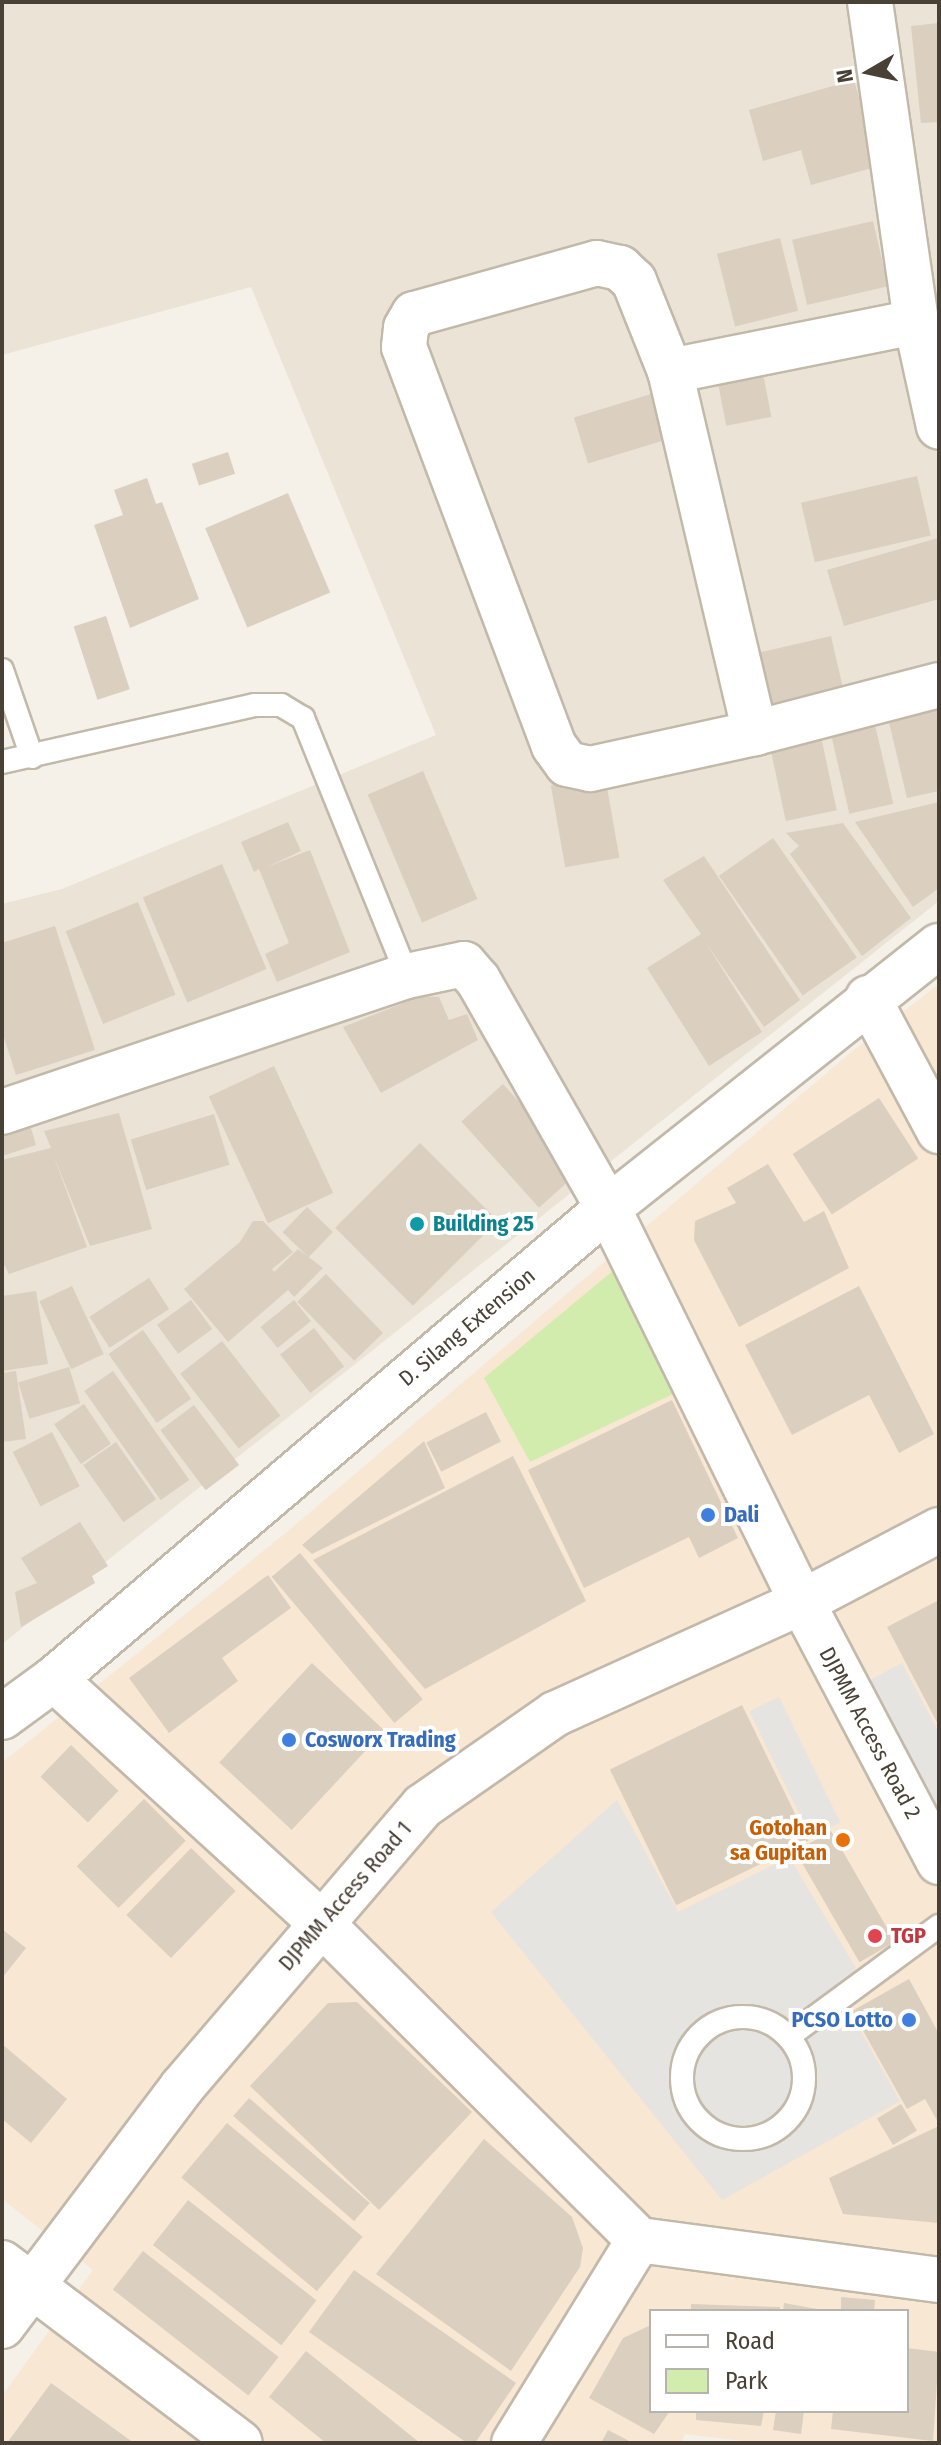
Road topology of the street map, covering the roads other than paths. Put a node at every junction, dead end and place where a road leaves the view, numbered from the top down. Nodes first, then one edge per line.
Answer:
1 (870, 2) edge
2 (916, 322) junction
3 (670, 371) junction
4 (939, 427) edge
5 (2, 670) edge
6 (939, 685) edge
7 (755, 733) junction
8 (32, 757) junction
9 (2, 762) edge
10 (939, 946) edge
11 (407, 976) junction
12 (868, 998) junction
13 (2, 1112) edge
14 (939, 1131) edge
15 (608, 1208) junction
16 (939, 1530) edge
17 (802, 1602) junction
18 (54, 1679) junction
19 (2, 1717) edge
20 (939, 1862) edge
21 (320, 1922) junction
22 (939, 1926) edge
23 (789, 2036) junction
24 (639, 2240) junction
25 (18, 2274) edge
26 (939, 2280) edge
27 (2, 2326) edge
28 (240, 2443) edge
29 (514, 2443) edge

1 - 2 street
2 - 3 street
2 - 4 street
3 - 7 street
3 - 7 street
5 - 8 lane
6 - 7 street
8 - 9 lane
8 - 11 lane
10 - 12 street, D. Silang Extension
11 - 13 street, DJPMM Access Road 2
11 - 15 street, DJPMM Access Road 2
12 - 14 street
12 - 15 street, D. Silang Extension
15 - 17 street, DJPMM Access Road 2
15 - 18 street, D. Silang Extension
16 - 17 street, DJPMM Access Road 1
17 - 20 street, DJPMM Access Road 2
17 - 21 street, DJPMM Access Road 1
18 - 19 street, D. Silang Extension
18 - 21 street
21 - 24 street
21 - 25 street, DJPMM Access Road 1
22 - 23 lane
23 - 23 lane
24 - 26 street
24 - 29 street
25 - 27 street, DJPMM Access Road 1
25 - 28 street

